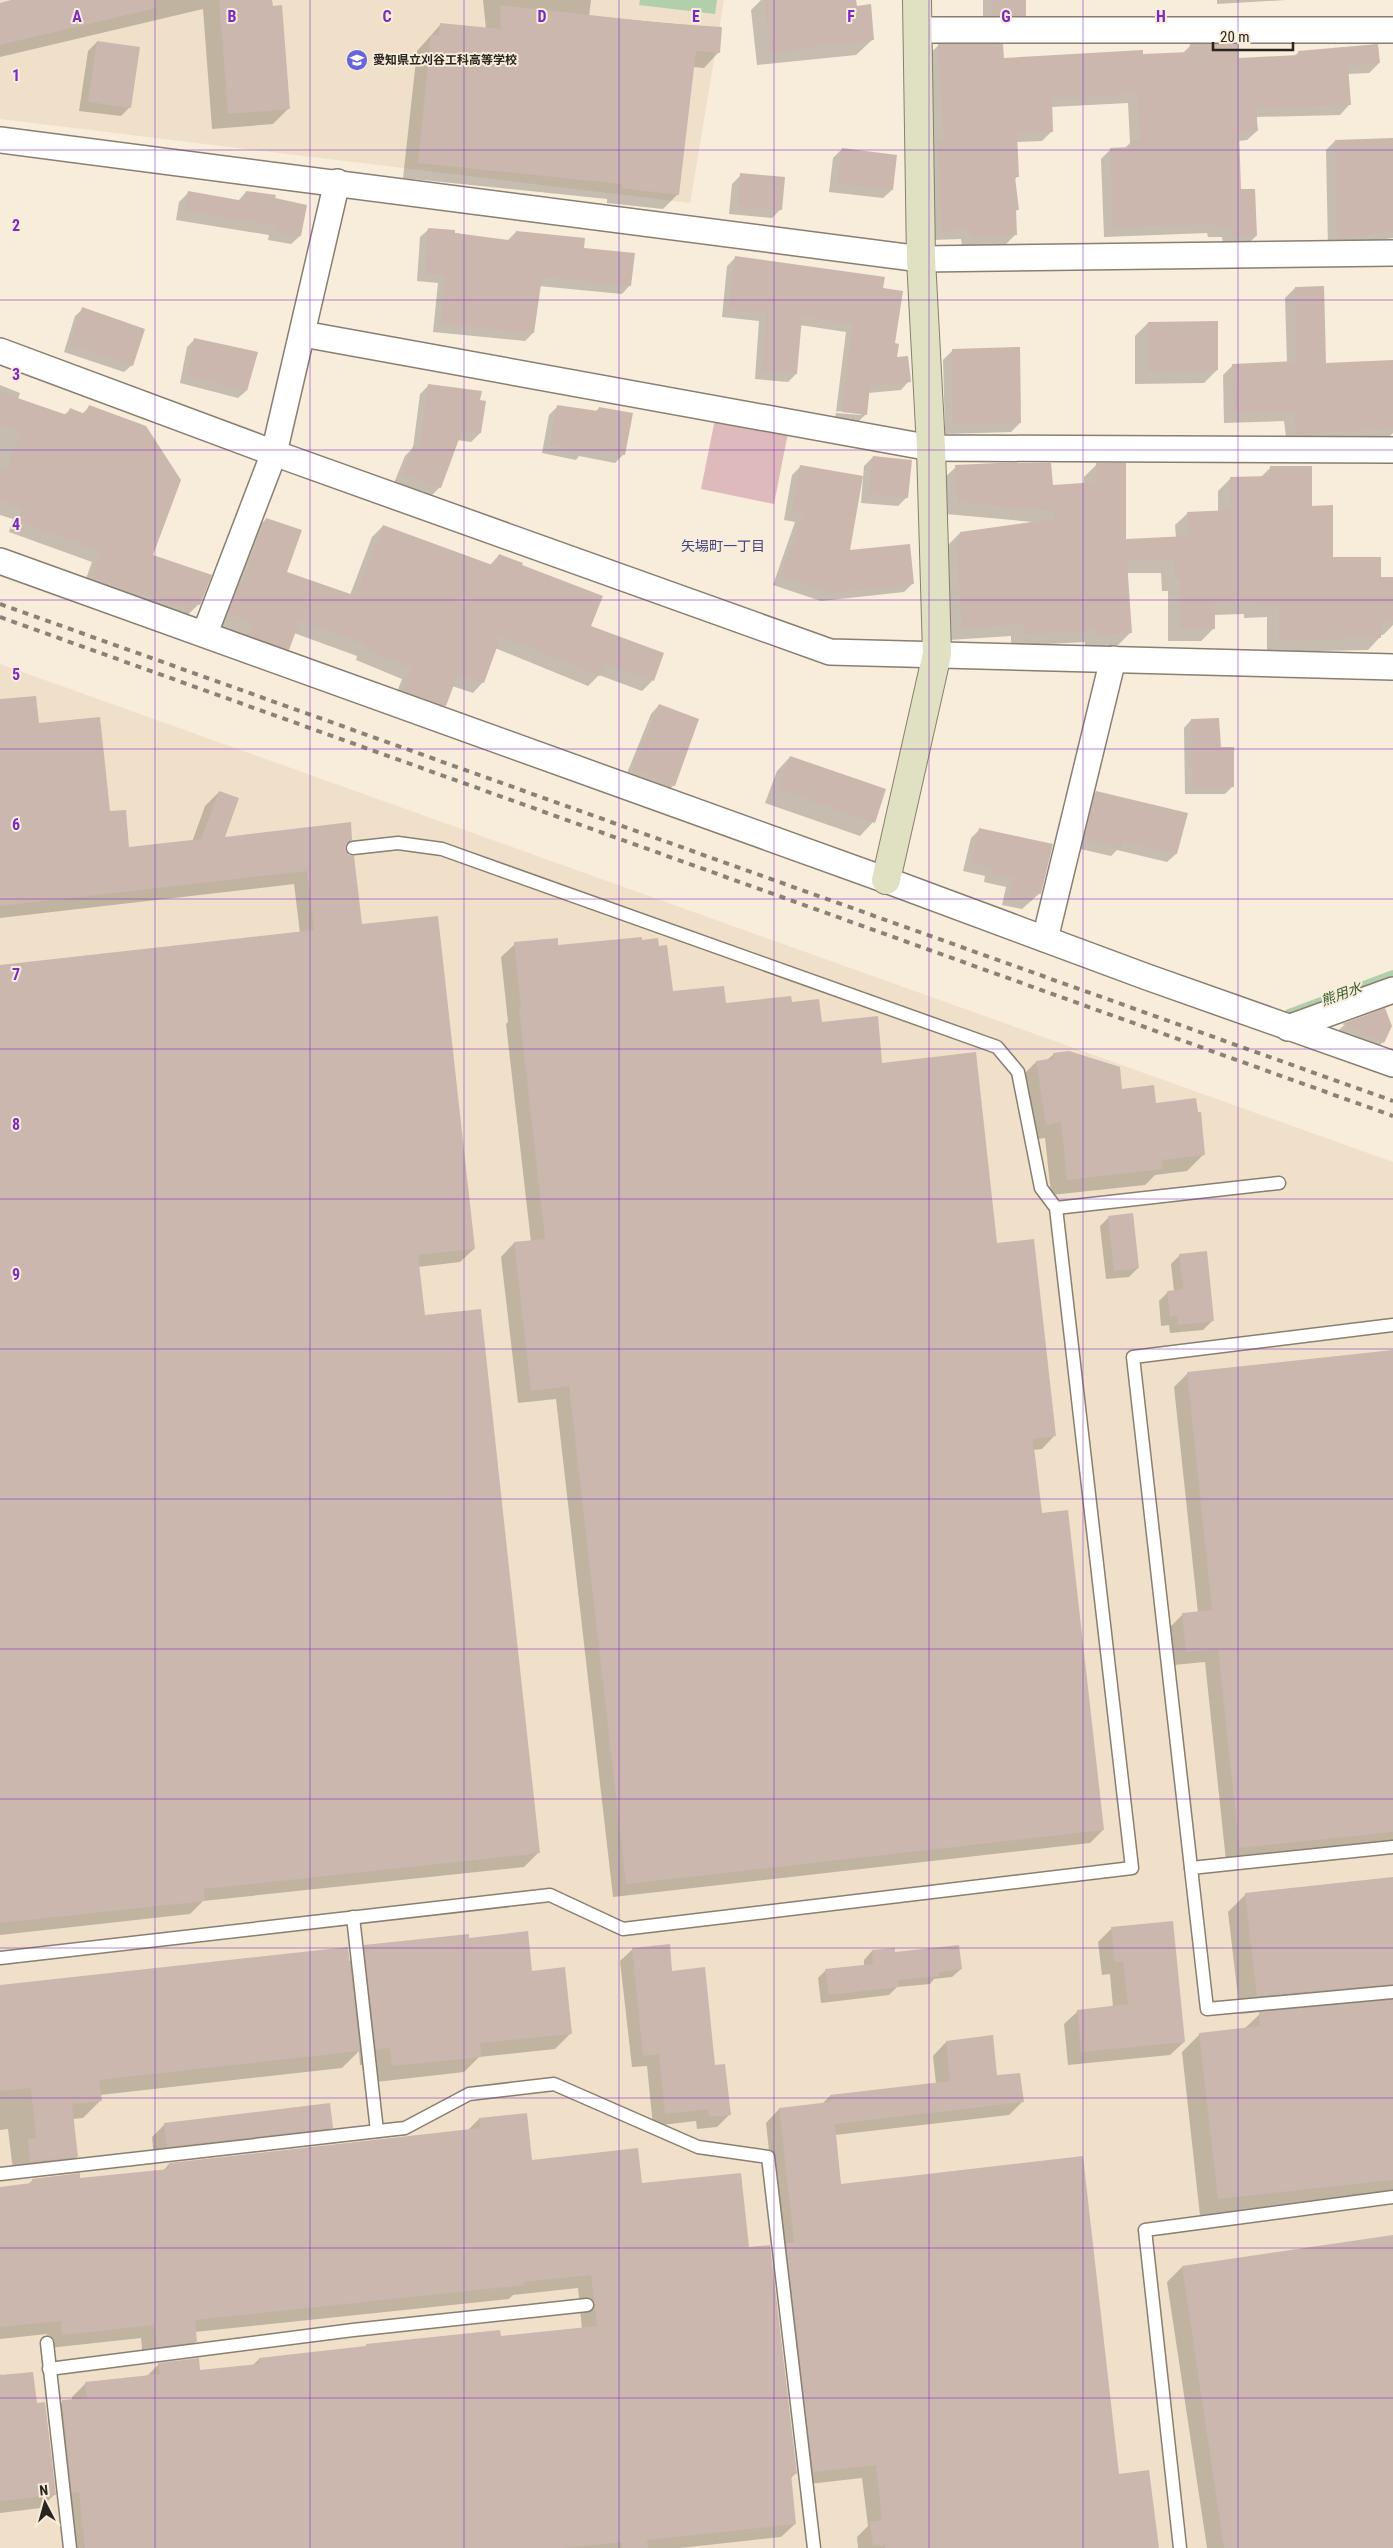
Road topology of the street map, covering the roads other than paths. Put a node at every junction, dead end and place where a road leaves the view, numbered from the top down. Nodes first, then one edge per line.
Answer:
1 (917, 0) edge
2 (918, 30) junction
3 (1393, 30) edge
4 (0, 140) edge
5 (338, 182) junction
6 (1393, 253) edge
7 (921, 259) junction
8 (303, 334) junction
9 (0, 351) edge
10 (931, 448) junction
11 (1393, 450) edge
12 (274, 453) junction
13 (0, 560) edge
14 (204, 633) junction
15 (937, 654) junction
16 (1113, 659) junction
17 (1393, 666) edge
18 (353, 848) dead end
19 (886, 880) junction
20 (1045, 939) junction
21 (1393, 990) edge
22 (1288, 1028) junction
23 (1393, 1064) edge
24 (1279, 1183) dead end
25 (1056, 1208) junction
26 (1393, 1325) edge
27 (1393, 1847) edge
28 (1191, 1868) junction
29 (353, 1917) junction
30 (0, 1958) edge
31 (1393, 1992) edge
32 (377, 2131) junction
33 (0, 2174) edge
34 (1393, 2197) edge
35 (588, 2305) dead end
36 (47, 2343) dead end
37 (50, 2370) junction
38 (70, 2548) edge
39 (814, 2548) edge
40 (1180, 2548) edge

1 - 2 street
2 - 3 street
2 - 7 street
4 - 5 street
5 - 7 street
5 - 8 street
6 - 7 street
7 - 10 street
8 - 10 street
8 - 12 street
9 - 12 street
10 - 11 street
10 - 15 street
12 - 14 street
12 - 15 street
13 - 14 street
14 - 19 street
15 - 16 street
15 - 19 street
16 - 17 street
16 - 20 street
18 - 25 lane
19 - 20 street
20 - 22 street
21 - 22 street
22 - 23 street
24 - 25 lane
25 - 29 lane
26 - 28 lane
27 - 28 lane
28 - 31 lane
29 - 30 lane
29 - 32 lane
32 - 33 lane
32 - 39 lane
34 - 40 lane
35 - 37 lane
36 - 37 lane
37 - 38 lane

